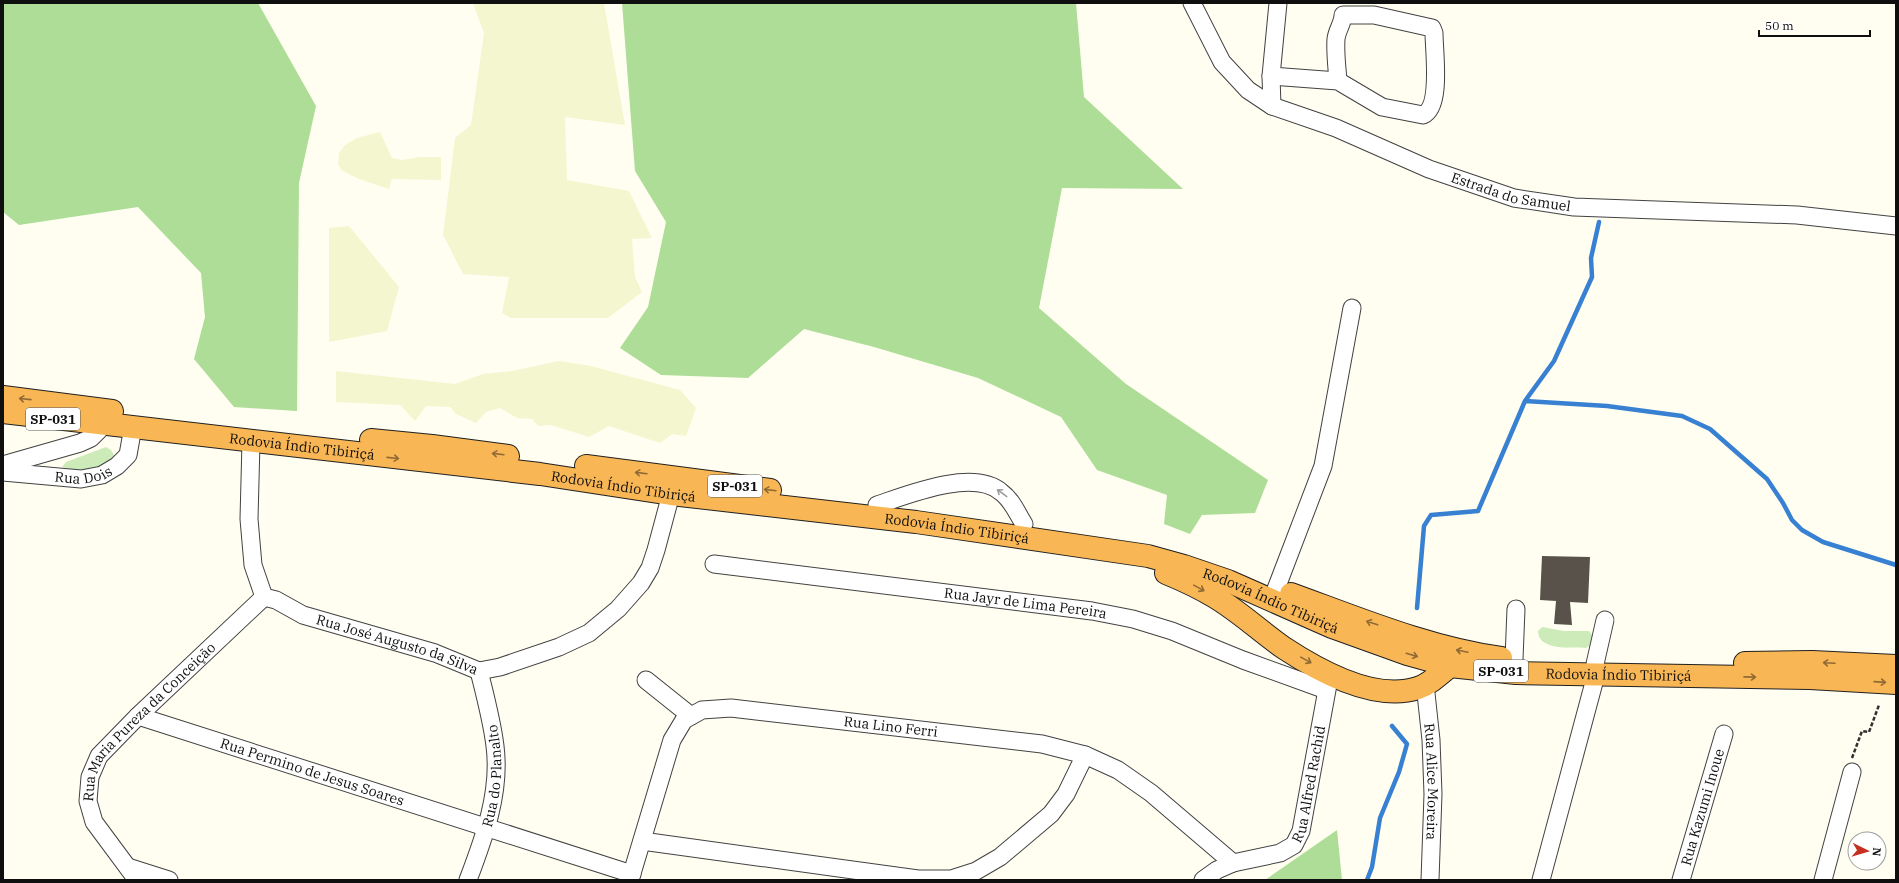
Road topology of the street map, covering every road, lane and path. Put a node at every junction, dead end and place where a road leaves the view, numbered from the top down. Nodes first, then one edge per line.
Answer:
1 (1192, 3) edge
2 (1278, 3) edge
3 (1272, 76) junction
4 (1338, 81) junction
5 (1272, 106) junction
6 (1896, 226) edge
7 (1352, 308) dead end
8 (3, 397) edge
9 (3, 412) edge
10 (104, 425) junction
11 (133, 427) junction
12 (251, 442) junction
13 (3, 465) edge
14 (3, 472) edge
15 (671, 494) junction
16 (877, 505) junction
17 (1024, 524) junction
18 (1126, 553) junction
19 (714, 564) dead end
20 (1276, 589) junction
21 (264, 596) junction
22 (1516, 609) dead end
23 (1605, 620) dead end
24 (1514, 659) junction
25 (1450, 666) junction
26 (1896, 666) edge
27 (1596, 669) junction
28 (479, 671) junction
29 (646, 680) dead end
30 (1328, 682) junction
31 (1425, 684) junction
32 (1896, 684) edge
33 (1880, 705) dead end
34 (138, 716) junction
35 (691, 716) junction
36 (1724, 734) dead end
37 (1085, 755) junction
38 (1852, 772) joint
39 (488, 827) junction
40 (642, 841) junction
41 (1233, 863) junction
42 (132, 874) edge
43 (631, 877) edge
44 (169, 880) edge
45 (468, 880) edge
46 (1203, 880) edge
47 (1430, 880) edge
48 (1541, 880) edge
49 (1681, 880) edge
50 (1823, 880) edge

1 - 5 street, Estrada do Samuel
2 - 3 street
3 - 4 street
3 - 5 street
4 - 4 street
5 - 6 street, Estrada do Samuel
7 - 20 street
16 -> 8 highway, Rodovia Índio Tibiriçá / SP-031
9 - 10 highway, Rodovia Índio Tibiriçá / SP-031
10 - 11 highway, Rodovia Índio Tibiriçá / SP-031
10 - 13 street
11 - 12 highway, Rodovia Índio Tibiriçá / SP-031
11 - 14 street, Rua Dois
12 -> 15 highway, Rodovia Índio Tibiriçá / SP-031
12 - 21 street
15 - 18 highway, Rodovia Índio Tibiriçá / SP-031
15 - 28 street, Rua José Augusto da Silva
16 - 17 highway, Rodovia Índio Tibiriçá / SP-031
17 -> 16 street
17 - 20 highway, Rodovia Índio Tibiriçá / SP-031
18 -> 25 highway, Rodovia Índio Tibiriçá / SP-031
18 -> 30 highway
19 - 30 street, Rua Jayr de Lima Pereira
24 -> 20 highway, Rodovia Índio Tibiriçá / SP-031
21 - 28 street, Rua José Augusto da Silva
21 - 34 street, Rua Maria Pureza da Conceição
22 - 24 street
23 - 27 street
24 - 27 highway, Rodovia Índio Tibiriçá / SP-031
25 - 27 highway, Rodovia Índio Tibiriçá / SP-031
25 - 31 highway
26 -> 27 highway, Rodovia Índio Tibiriçá / SP-031
27 -> 32 highway, Rodovia Índio Tibiriçá / SP-031
27 - 48 street
28 - 39 street, Rua do Planalto
29 - 35 street
30 - 31 highway
30 - 41 street, Rua Alfred Rachid
31 - 47 street, Rua Alice Moreira
33 - 38 path
34 - 39 street, Rua Permino de Jesus Soares
34 - 42 street, Rua Maria Pureza da Conceição
35 - 37 street, Rua Lino Ferri
35 - 40 street, Rua Lino Ferri
36 - 49 street, Rua Kazumi Inoue
37 - 40 street
37 - 41 street, Rua Lino Ferri
38 - 50 street
39 - 43 street, Rua Permino de Jesus Soares
39 - 45 street, Rua do Planalto
40 - 43 street, Rua Lino Ferri
41 - 46 street, Rua Alfred Rachid
42 - 44 street

